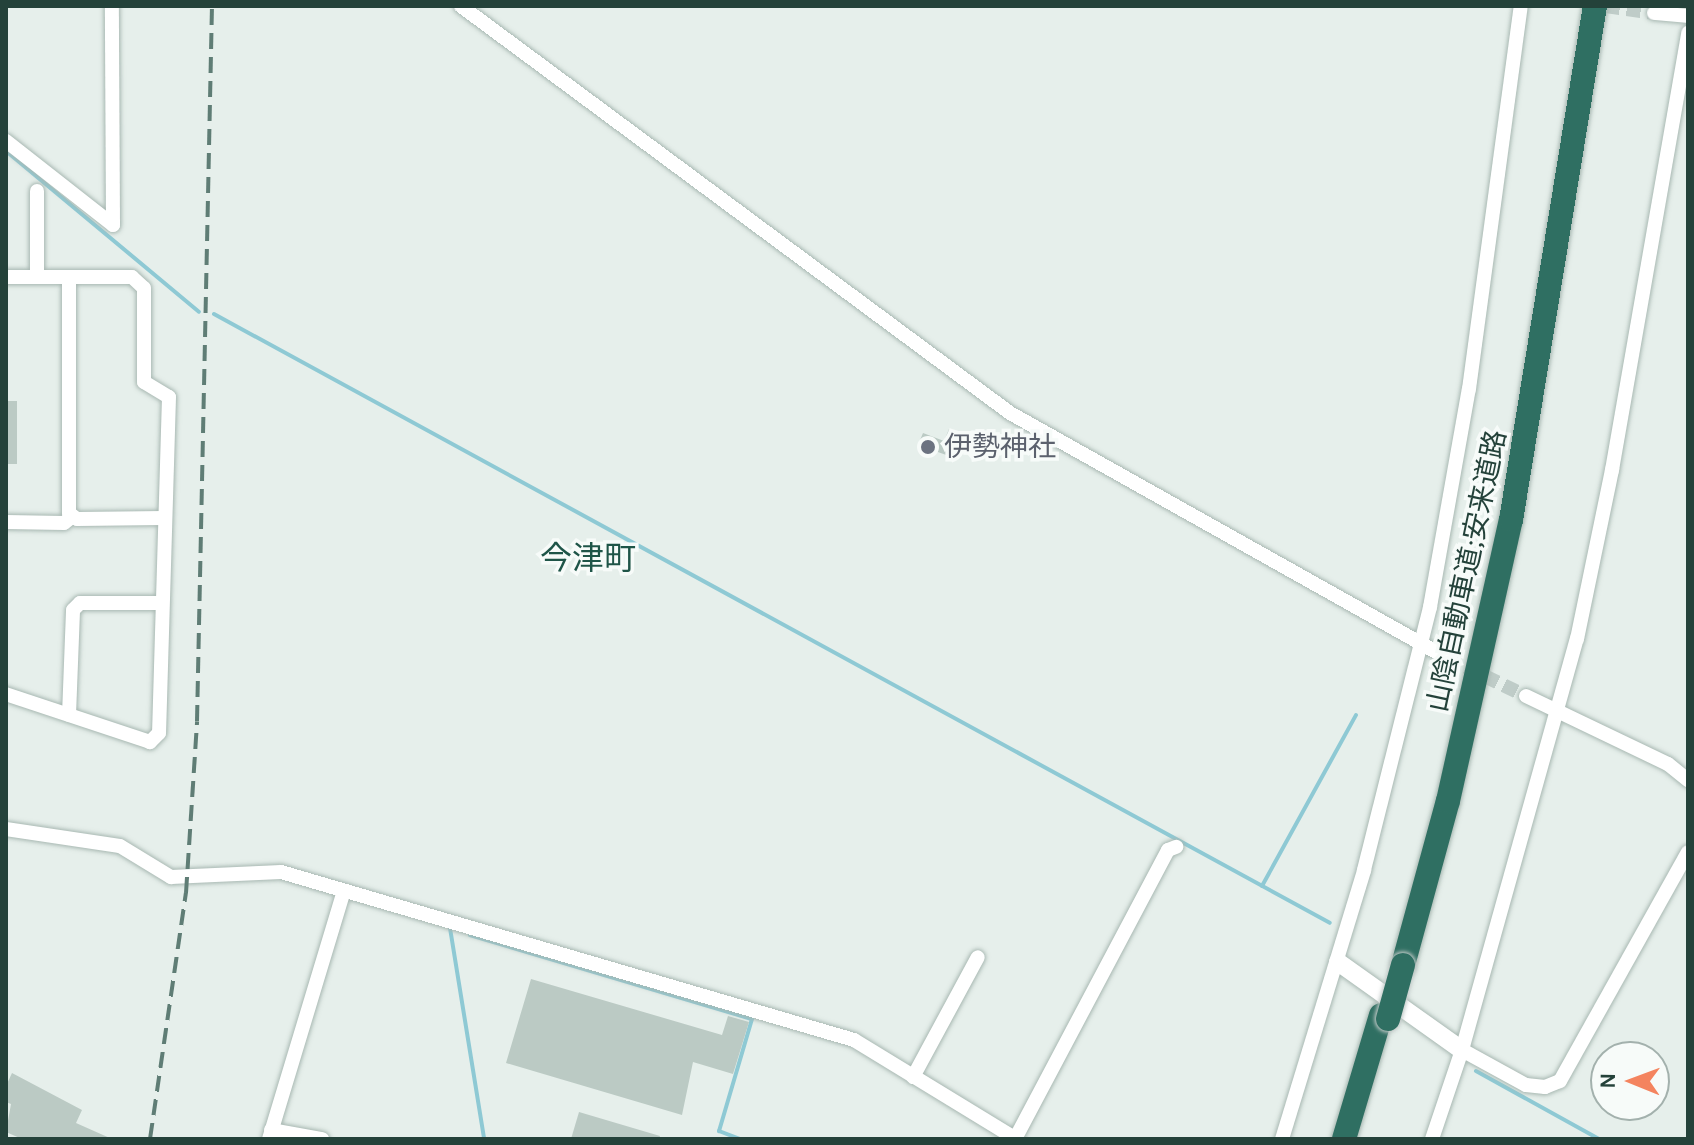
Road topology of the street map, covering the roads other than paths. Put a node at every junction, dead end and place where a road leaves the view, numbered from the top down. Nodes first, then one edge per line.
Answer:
1 (112, 6) edge
2 (461, 6) edge
3 (1521, 6) edge
4 (1586, 6) edge
5 (1595, 6) edge
6 (1654, 13) dead end
7 (1688, 16) edge
8 (1688, 33) edge
9 (6, 141) edge
10 (37, 191) dead end
11 (6, 277) edge
12 (37, 277) junction
13 (69, 277) junction
14 (73, 516) junction
15 (164, 518) junction
16 (6, 522) edge
17 (162, 603) junction
18 (1421, 645) junction
19 (1447, 658) tunnel mouth
20 (6, 694) edge
21 (1526, 696) tunnel mouth
22 (1557, 712) junction
23 (69, 715) junction
24 (1688, 780) edge
25 (6, 829) edge
26 (1176, 847) dead end
27 (1688, 852) edge
28 (344, 891) junction
29 (978, 957) dead end
30 (1338, 962) junction
31 (1399, 964) junction
32 (1384, 1017) junction
33 (1462, 1050) junction
34 (913, 1077) junction
35 (270, 1135) edge
36 (322, 1139) edge
37 (1016, 1139) edge
38 (1282, 1139) edge
39 (1344, 1139) edge
40 (1352, 1139) edge
41 (1432, 1139) edge

1 - 9 street
2 - 18 street
3 - 18 street
4 - 31 highway, 山陰自動車道;安来道路
5 - 31 highway, 山陰自動車道;安来道路
6 - 7 street
8 - 22 street
10 - 12 street
11 - 12 street
12 - 13 street
13 - 14 street
13 - 15 street
14 - 15 street
14 - 16 street
15 - 17 street
17 - 23 street
17 - 23 street
18 - 19 street
18 - 30 street
20 - 23 street
21 - 22 street
22 - 24 street
22 - 33 street
25 - 28 street
26 - 37 street
27 - 33 street
28 - 34 street
28 - 35 street
29 - 34 street
30 - 33 street
30 - 38 street
31 - 32 highway, 山陰自動車道;安来道路, bridge
32 - 39 highway, 山陰自動車道;安来道路
32 - 40 highway, 山陰自動車道;安来道路
33 - 41 street
34 - 37 street
35 - 36 street

